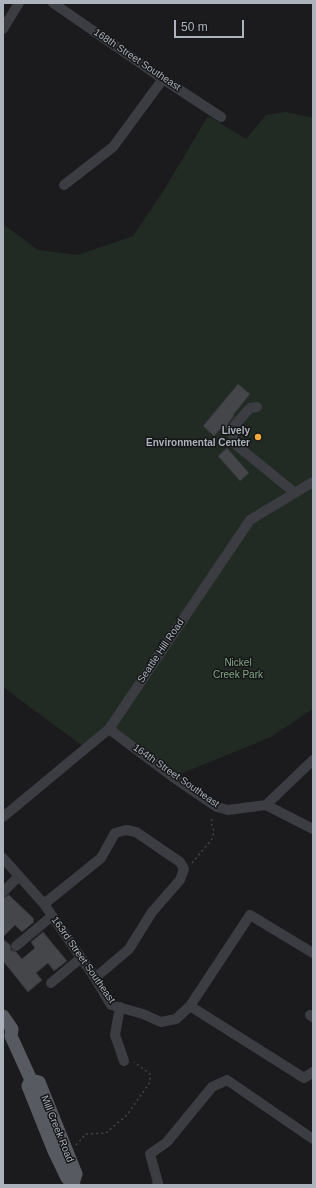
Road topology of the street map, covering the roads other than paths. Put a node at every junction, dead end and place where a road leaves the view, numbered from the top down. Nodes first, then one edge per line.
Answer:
1 (19, 3) edge
2 (53, 3) edge
3 (3, 29) edge
4 (163, 79) junction
5 (221, 117) dead end
6 (64, 185) dead end
7 (257, 407) dead end
8 (313, 482) edge
9 (295, 493) junction
10 (109, 729) junction
11 (313, 760) edge
12 (266, 805) junction
13 (3, 817) edge
14 (313, 829) edge
15 (3, 858) edge
16 (19, 876) junction
17 (3, 892) edge
18 (44, 904) junction
19 (52, 916) junction
20 (16, 946) dead end
21 (313, 953) edge
22 (81, 958) junction
23 (96, 978) junction
24 (51, 983) dead end
25 (190, 1006) junction
26 (120, 1007) junction
27 (3, 1016) edge
28 (7, 1034) edge
29 (124, 1061) road end
30 (309, 1075) edge
31 (31, 1080) junction
32 (313, 1139) edge
33 (74, 1184) edge
34 (158, 1185) edge

1 - 3 street
2 - 4 street, 168th Street Southeast
4 - 5 street, 168th Street Southeast
4 - 6 street
7 - 9 street
8 - 9 street, Seattle Hill Road
9 - 10 street, Seattle Hill Road
10 - 12 street, 164th Street Southeast
10 - 13 street, Seattle Hill Road
11 - 12 street
12 - 14 street
15 - 16 street, 163rd Street Southeast
16 - 17 street
16 - 18 street, 163rd Street Southeast
18 - 19 street, 163rd Street Southeast
18 - 23 street
19 - 20 street
19 - 22 street, 163rd Street Southeast
21 - 25 street, 163rd Street Southeast
22 - 23 street, 163rd Street Southeast
22 - 24 street
23 - 26 street, 163rd Street Southeast
25 - 26 street, 163rd Street Southeast
25 - 30 street
26 - 29 street
27 - 28 main road, Mill Creek Road
28 - 31 main road, Mill Creek Road
31 - 33 main road, Mill Creek Road
31 - 33 main road, Mill Creek Road
32 - 34 street

